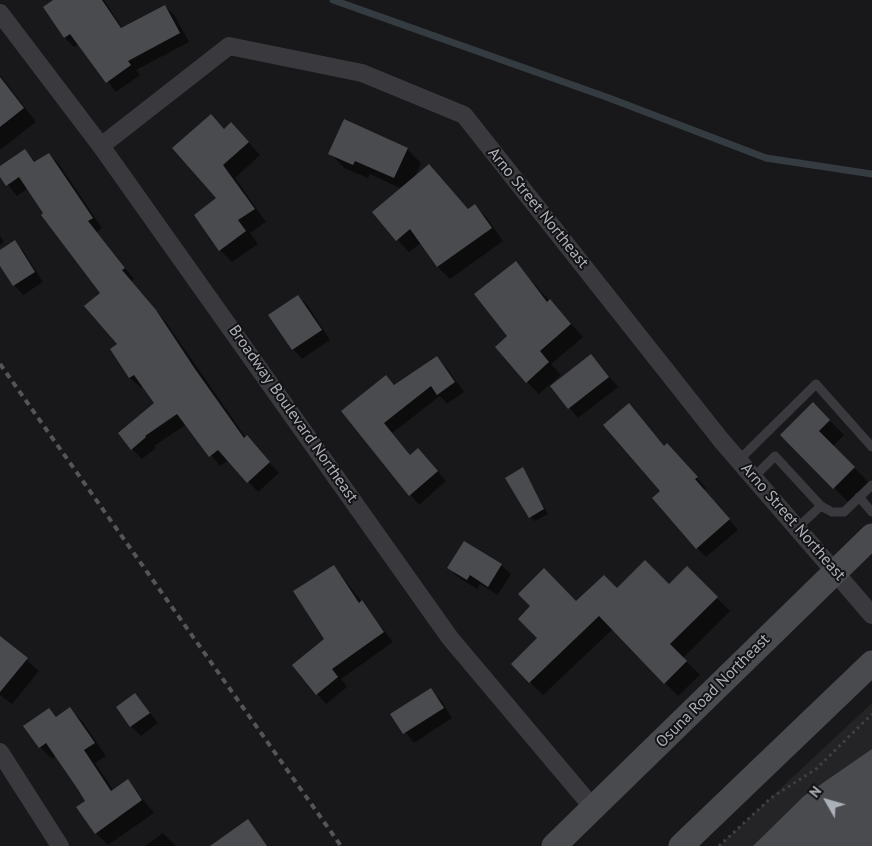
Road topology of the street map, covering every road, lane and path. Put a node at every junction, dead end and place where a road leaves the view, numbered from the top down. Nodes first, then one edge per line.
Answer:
1 (0, 13) edge
2 (101, 146) junction
3 (872, 447) edge
4 (738, 460) junction
5 (754, 477) junction
6 (872, 485) edge
7 (859, 498) junction
8 (821, 506) junction
9 (872, 512) edge
10 (798, 527) junction
11 (872, 536) edge
12 (836, 570) junction
13 (872, 615) edge
14 (872, 663) edge
15 (872, 714) edge
16 (0, 752) edge
17 (594, 809) junction
18 (60, 846) edge
19 (554, 846) edge
20 (681, 846) edge
21 (719, 846) edge

1 - 2 street, Broadway Boulevard Northeast
2 - 4 street, Arno Street Northeast
2 - 17 street, Broadway Boulevard Northeast
3 - 4 lane
4 - 5 street, Arno Street Northeast
5 - 8 lane
5 - 10 street, Arno Street Northeast
6 - 7 lane
7 - 8 lane
7 - 9 lane
8 - 10 lane
10 - 12 street, Arno Street Northeast
11 - 12 main road, Osuna Road Northeast
12 - 13 street, Arno Street Northeast
12 - 17 main road, Osuna Road Northeast
14 - 20 main road
15 - 21 path
16 - 18 street
17 - 19 main road, Osuna Road Northeast

